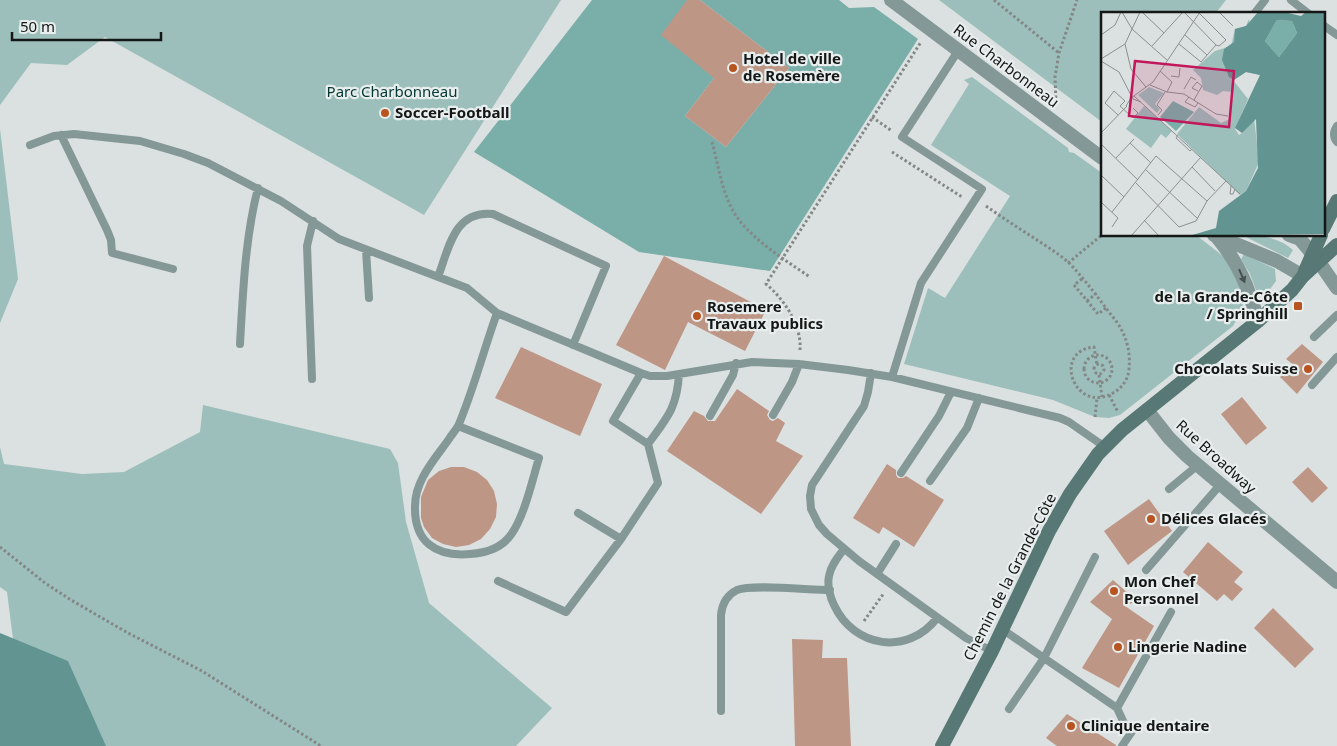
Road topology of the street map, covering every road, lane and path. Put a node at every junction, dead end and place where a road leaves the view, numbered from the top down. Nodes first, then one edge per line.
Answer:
1 (891, 0) edge
2 (994, 0) edge
3 (1078, 0) edge
4 (1265, 0) edge
5 (1292, 0) edge
6 (1256, 12) edge
7 (1307, 12) edge
8 (1324, 26) edge
9 (1337, 35) edge
10 (923, 40) dead end
11 (958, 51) junction
12 (1059, 53) junction
13 (872, 117) junction
14 (1052, 122) junction
15 (1337, 126) edge
16 (61, 135) junction
17 (902, 137) junction
18 (712, 142) dead end
19 (1337, 142) edge
20 (30, 145) dead end
21 (892, 152) dead end
22 (1101, 157) edge
23 (258, 188) junction
24 (948, 188) dead end
25 (1337, 201) edge
26 (999, 214) dead end
27 (313, 221) junction
28 (1324, 227) edge
29 (1101, 236) edge
30 (1216, 236) edge
31 (1291, 236) edge
32 (1321, 236) edge
33 (1337, 245) edge
34 (366, 250) junction
35 (783, 258) junction
36 (1316, 258) junction
37 (1068, 263) junction
38 (173, 269) dead end
39 (1303, 276) junction
40 (438, 277) junction
41 (810, 277) dead end
42 (1082, 279) junction
43 (1337, 288) edge
44 (1097, 293) junction
45 (369, 298) dead end
46 (1087, 301) junction
47 (1106, 308) junction
48 (497, 313) junction
49 (1337, 315) edge
50 (1258, 321) junction
51 (1314, 337) dead end
52 (240, 344) dead end
53 (573, 345) junction
54 (800, 351) dead end
55 (1095, 355) junction
56 (1337, 357) edge
57 (736, 364) junction
58 (799, 364) junction
59 (1097, 365) junction
60 (641, 373) junction
61 (871, 373) junction
62 (679, 374) junction
63 (1099, 375) junction
64 (892, 377) junction
65 (312, 379) dead end
66 (1100, 383) junction
67 (1312, 385) dead end
68 (951, 392) junction
69 (1109, 395) junction
70 (1102, 397) junction
71 (979, 398) junction
72 (1098, 398) junction
73 (1147, 410) junction
74 (773, 415) dead end
75 (1120, 415) dead end
76 (710, 416) dead end
77 (1096, 417) dead end
78 (458, 426) junction
79 (648, 444) junction
80 (1105, 447) junction
81 (1198, 465) junction
82 (901, 472) dead end
83 (930, 481) dead end
84 (1220, 485) junction
85 (1169, 489) dead end
86 (578, 513) dead end
87 (621, 539) junction
88 (896, 544) dead end
89 (0, 547) edge
90 (844, 549) junction
91 (1095, 557) dead end
92 (1146, 570) dead end
93 (877, 574) junction
94 (498, 581) dead end
95 (1337, 582) edge
96 (830, 590) junction
97 (874, 607) dead end
98 (1171, 612) dead end
99 (937, 618) junction
100 (862, 623) dead end
101 (1002, 628) junction
102 (992, 651) junction
103 (1044, 658) junction
104 (1117, 708) junction
105 (1010, 709) dead end
106 (721, 711) dead end
107 (321, 746) edge
108 (942, 746) edge
109 (1122, 746) edge

1 - 11 street, Rue Charbonneau
2 - 12 path
3 - 12 path
4 - 6 lane
5 - 7 lane
8 - 9 lane
10 - 13 path
11 - 14 street, Rue Charbonneau
11 - 17 lane
12 - 14 path
13 - 17 path
13 - 35 path
14 - 22 street, Rue Charbonneau
15 - 19 lane
16 - 20 lane
16 - 23 lane
16 - 38 lane
17 - 64 lane
18 - 35 path
21 - 24 path
23 - 27 lane
23 - 52 lane
25 - 28 main road
26 - 37 path
27 - 34 lane
27 - 65 lane
29 - 37 path
30 - 39 street
30 -> 50 street
31 - 36 street
32 - 36 main road, Chemin de la Grande-Côte
33 - 36 main road, Chemin de la Grande-Côte
34 - 40 lane
34 - 45 lane
35 - 41 path
35 - 54 path
36 - 39 main road, Chemin de la Grande-Côte
36 - 43 street
37 - 42 path
39 - 50 main road, Chemin de la Grande-Côte
40 - 48 lane
40 - 53 lane
42 - 44 path
42 - 46 path
44 - 46 path
44 - 47 path
46 - 47 path
47 - 69 path
48 - 53 lane
48 - 78 lane
49 - 51 lane
50 - 73 main road, Chemin de la Grande-Côte
53 - 60 lane
55 - 59 path
55 - 66 path
55 - 66 path
55 - 72 path
56 - 67 lane
57 - 58 lane
57 - 62 lane
57 - 76 lane
58 - 61 lane
58 - 74 lane
59 - 63 path
59 - 63 path
60 - 62 lane
60 - 79 lane
61 - 64 lane
61 - 90 lane
62 - 79 lane
63 - 66 path
64 - 68 lane
66 - 70 path
68 - 71 lane
68 - 82 lane
69 - 70 path
69 - 75 path
70 - 72 path
71 - 80 lane
71 - 83 lane
72 - 77 path
73 - 80 main road, Chemin de la Grande-Côte
73 - 81 street, Rue Broadway
78 - 78 lane
79 - 87 lane
80 - 101 main road, Chemin de la Grande-Côte
81 - 84 street, Rue Broadway
81 - 85 lane
84 - 92 lane
84 - 95 street, Rue Broadway
86 - 87 lane
87 - 94 lane
88 - 93 lane
89 - 107 path
90 - 93 lane
90 - 96 lane
91 - 103 lane
93 - 99 lane
96 - 99 lane
96 - 106 lane
97 - 100 path
98 - 104 lane
99 - 102 lane
101 - 102 main road, Chemin de la Grande-Côte
101 - 103 lane
102 - 108 main road, Chemin de la Grande-Côte
103 - 104 lane
103 - 105 lane
104 - 109 lane

